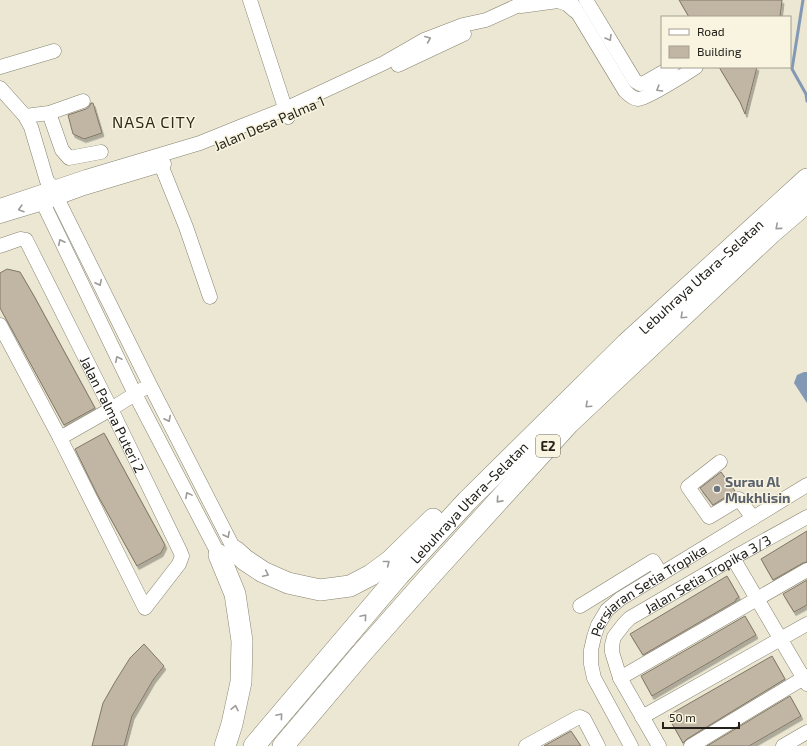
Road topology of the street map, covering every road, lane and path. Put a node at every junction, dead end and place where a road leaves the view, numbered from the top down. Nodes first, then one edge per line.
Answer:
1 (250, 0) edge
2 (530, 0) edge
3 (570, 0) edge
4 (588, 1) edge
5 (516, 6) junction
6 (578, 14) junction
7 (54, 51) dead end
8 (0, 67) edge
9 (689, 68) edge
10 (675, 70) edge
11 (0, 88) edge
12 (83, 101) dead end
13 (49, 113) junction
14 (286, 113) junction
15 (25, 116) junction
16 (101, 152) dead end
17 (161, 165) junction
18 (807, 179) edge
19 (48, 192) junction
20 (807, 202) edge
21 (0, 206) edge
22 (0, 216) edge
23 (0, 246) edge
24 (210, 297) dead end
25 (0, 325) edge
26 (626, 344) junction
27 (150, 385) junction
28 (134, 394) junction
29 (111, 409) junction
30 (60, 438) junction
31 (720, 462) dead end
32 (807, 485) edge
33 (709, 517) junction
34 (807, 517) edge
35 (753, 518) junction
36 (722, 537) junction
37 (227, 553) junction
38 (733, 558) junction
39 (807, 570) edge
40 (661, 574) junction
41 (757, 599) junction
42 (580, 606) dead end
43 (807, 624) edge
44 (781, 640) junction
45 (620, 678) junction
46 (806, 680) edge
47 (312, 712) junction
48 (642, 717) junction
49 (807, 732) edge
50 (225, 746) edge
51 (254, 746) edge
52 (283, 746) edge
53 (287, 746) edge
54 (526, 746) edge
55 (598, 746) edge
56 (631, 746) edge
57 (659, 746) edge
58 (690, 746) edge
59 (783, 746) edge

1 - 14 street
2 - 5 street, Jalan Desa Palma 1
3 - 6 street
4 -> 10 street
5 - 6 street
5 - 14 street, Jalan Desa Palma 1
10 -> 6 street
7 - 8 street
9 - 10 street
11 - 15 street
12 - 13 street
13 - 15 street
13 - 16 street
14 - 17 street, Jalan Desa Palma 1
14 - 19 street, Jalan Desa Palma 1
15 - 19 street
17 - 19 street, Jalan Desa Palma 1
17 - 24 street
18 - 26 highway, Lebuhraya Utara–Selatan / E2
19 - 21 street
19 -> 22 street
19 -> 27 street
28 -> 19 street
20 -> 47 highway, Lebuhraya Utara–Selatan / E2
23 - 29 street, Jalan Palma Puteri 2
25 - 30 street
37 -> 26 highway
51 -> 26 highway, Lebuhraya Utara–Selatan / E2
27 - 28 street
27 -> 37 street
28 - 29 street
37 -> 28 street
29 - 30 street
29 - 30 street, Jalan Palma Puteri 2
31 - 33 street
32 - 35 street, Persiaran Setia Tropika
33 - 35 street
33 - 36 street
34 - 38 street, Jalan Setia Tropika 3/3
35 - 36 street, Persiaran Setia Tropika
36 - 40 street, Persiaran Setia Tropika
50 -> 37 highway
38 - 41 street
38 - 45 street, Jalan Setia Tropika 3/3
39 - 41 street
40 - 42 street
40 - 56 street, Persiaran Setia Tropika
41 - 44 street
41 - 45 street
43 - 44 street
44 - 46 street
44 - 48 street
45 - 48 street
46 - 58 street
47 - 52 highway, Lebuhraya Utara–Selatan / E2
47 - 53 highway
48 - 57 street
49 - 59 street
54 - 55 street

